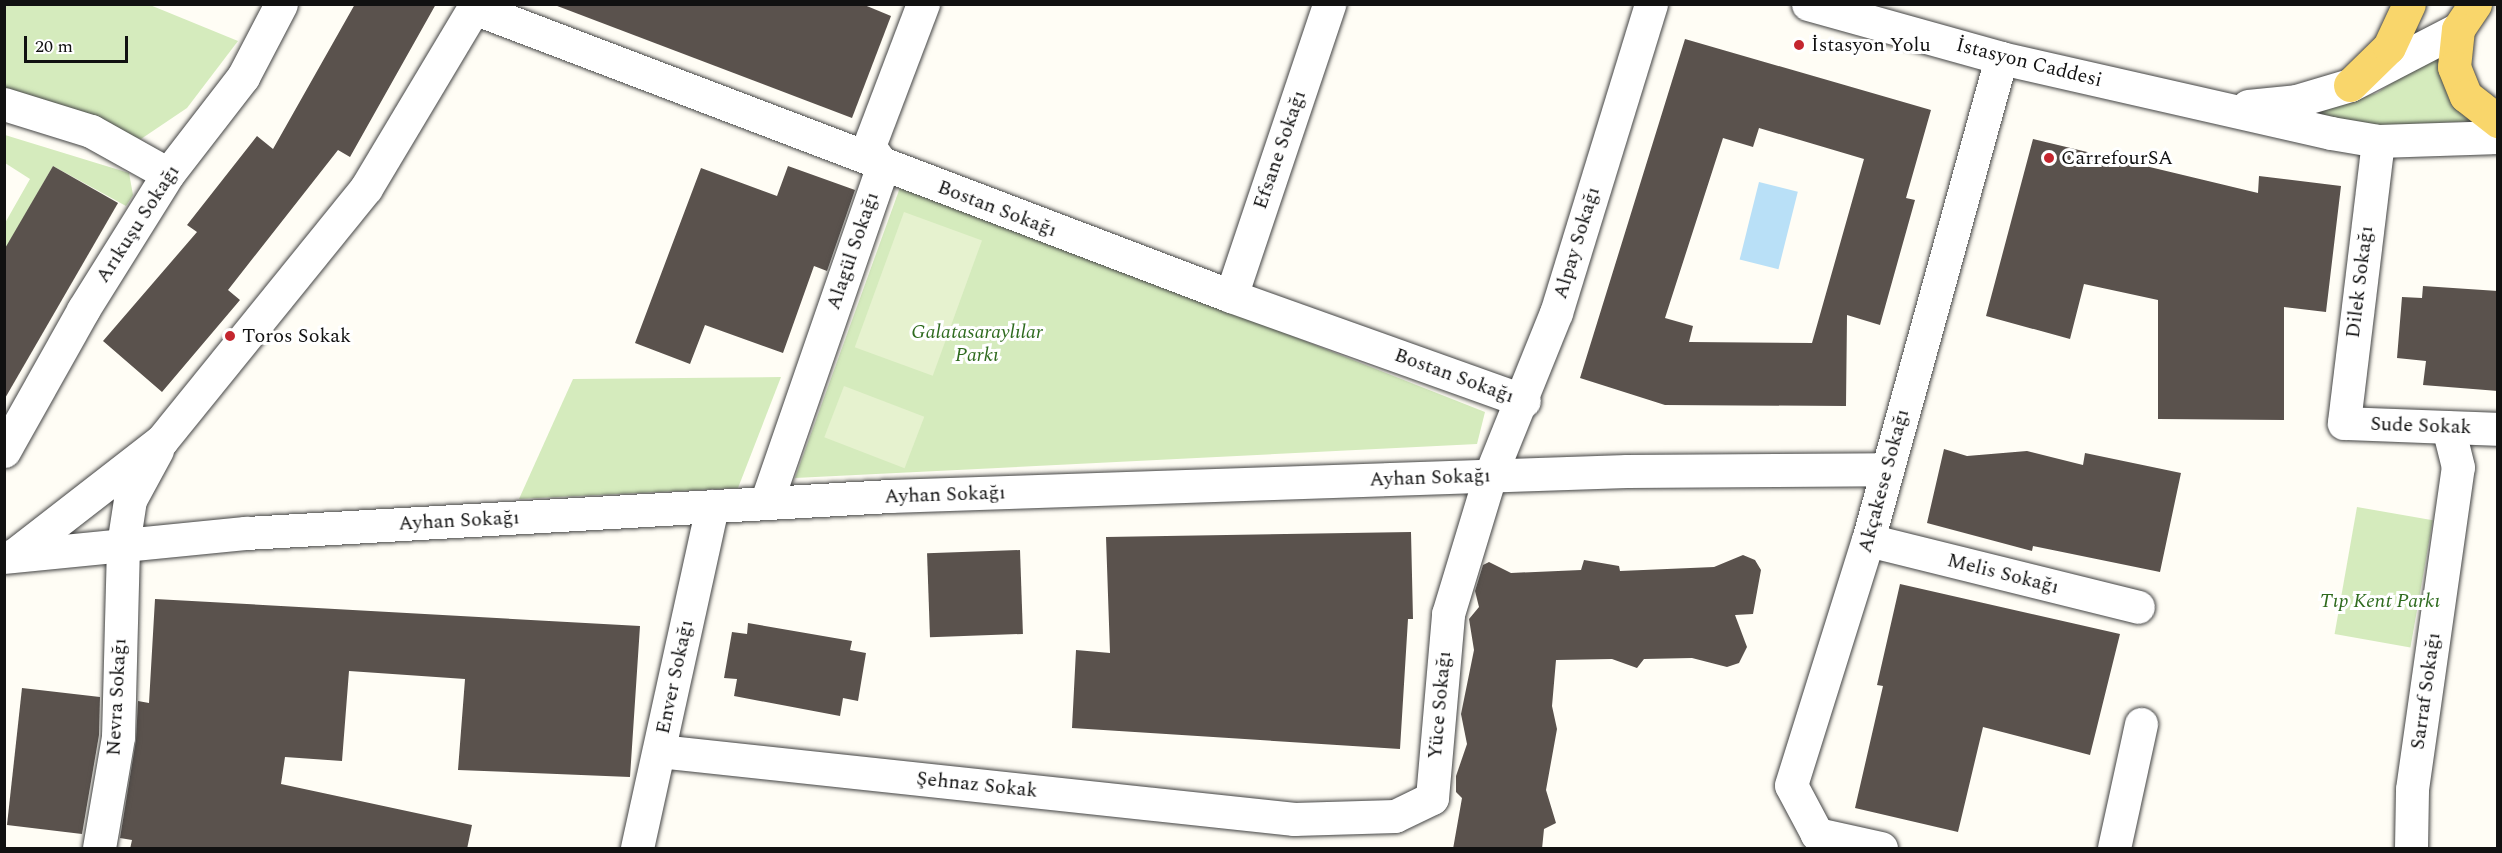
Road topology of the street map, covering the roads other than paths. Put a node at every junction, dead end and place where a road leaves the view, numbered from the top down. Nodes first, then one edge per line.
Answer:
1 (281, 4) edge
2 (922, 4) edge
3 (1329, 4) edge
4 (1651, 4) edge
5 (1808, 4) edge
6 (2409, 4) edge
7 (475, 6) edge
8 (2462, 13) edge
9 (2001, 58) junction
10 (2350, 85) junction
11 (4, 104) edge
12 (2216, 108) junction
13 (2498, 122) edge
14 (2498, 137) edge
15 (2378, 141) junction
16 (883, 166) junction
17 (168, 174) junction
18 (1231, 296) junction
19 (1524, 401) junction
20 (2344, 423) joint
21 (2448, 427) junction
22 (2498, 429) edge
23 (162, 440) junction
24 (4, 451) edge
25 (1887, 469) junction
26 (1490, 476) junction
27 (766, 503) junction
28 (712, 506) junction
29 (1868, 540) junction
30 (123, 545) junction
31 (9, 556) edge
32 (2138, 607) dead end
33 (2141, 724) dead end
34 (659, 751) junction
35 (1294, 819) joint
36 (99, 849) edge
37 (637, 849) edge
38 (1881, 849) edge
39 (2114, 849) edge
40 (2411, 849) edge

1 - 17 street, Arıkuşu Sokağı
2 - 16 street, Alagül Sokağı
3 - 18 street, Efsane Sokağı
4 - 19 street, Alpay Sokağı
5 - 9 street, İstasyon Caddesi
6 - 10 main road
7 - 16 street, Bostan Sokağı
7 - 23 street
8 - 10 street
8 - 13 main road
9 - 12 street, İstasyon Caddesi
9 - 25 street, Akçakese Sokağı
10 - 12 street
11 - 17 street
12 - 15 street, İstasyon Caddesi
14 - 15 street, İstasyon Caddesi
15 - 20 street, Dilek Sokağı
16 - 18 street, Bostan Sokağı
16 - 27 street, Alagül Sokağı
17 - 24 street, Arıkuşu Sokağı
18 - 19 street, Bostan Sokağı
19 - 26 street, Alpay Sokağı
20 - 21 street, Sude Sokak
21 - 22 street, Sude Sokak
21 - 40 street, Sarraf Sokağı
23 - 30 street, Nevra Sokağı
23 - 31 street
25 - 26 street, Ayhan Sokağı
25 - 29 street, Akçakese Sokağı
26 - 27 street, Ayhan Sokağı
26 - 35 street, Yüce Sokağı
27 - 28 street, Ayhan Sokağı
28 - 30 street, Ayhan Sokağı
28 - 34 street, Enver Sokağı
29 - 32 street, Melis Sokağı
29 - 38 street, Akçakese Sokağı
30 - 31 street, Ayhan Sokağı
30 - 36 street, Nevra Sokağı
33 - 39 street
34 - 35 street, Şehnaz Sokak
34 - 37 street, Enver Sokağı

